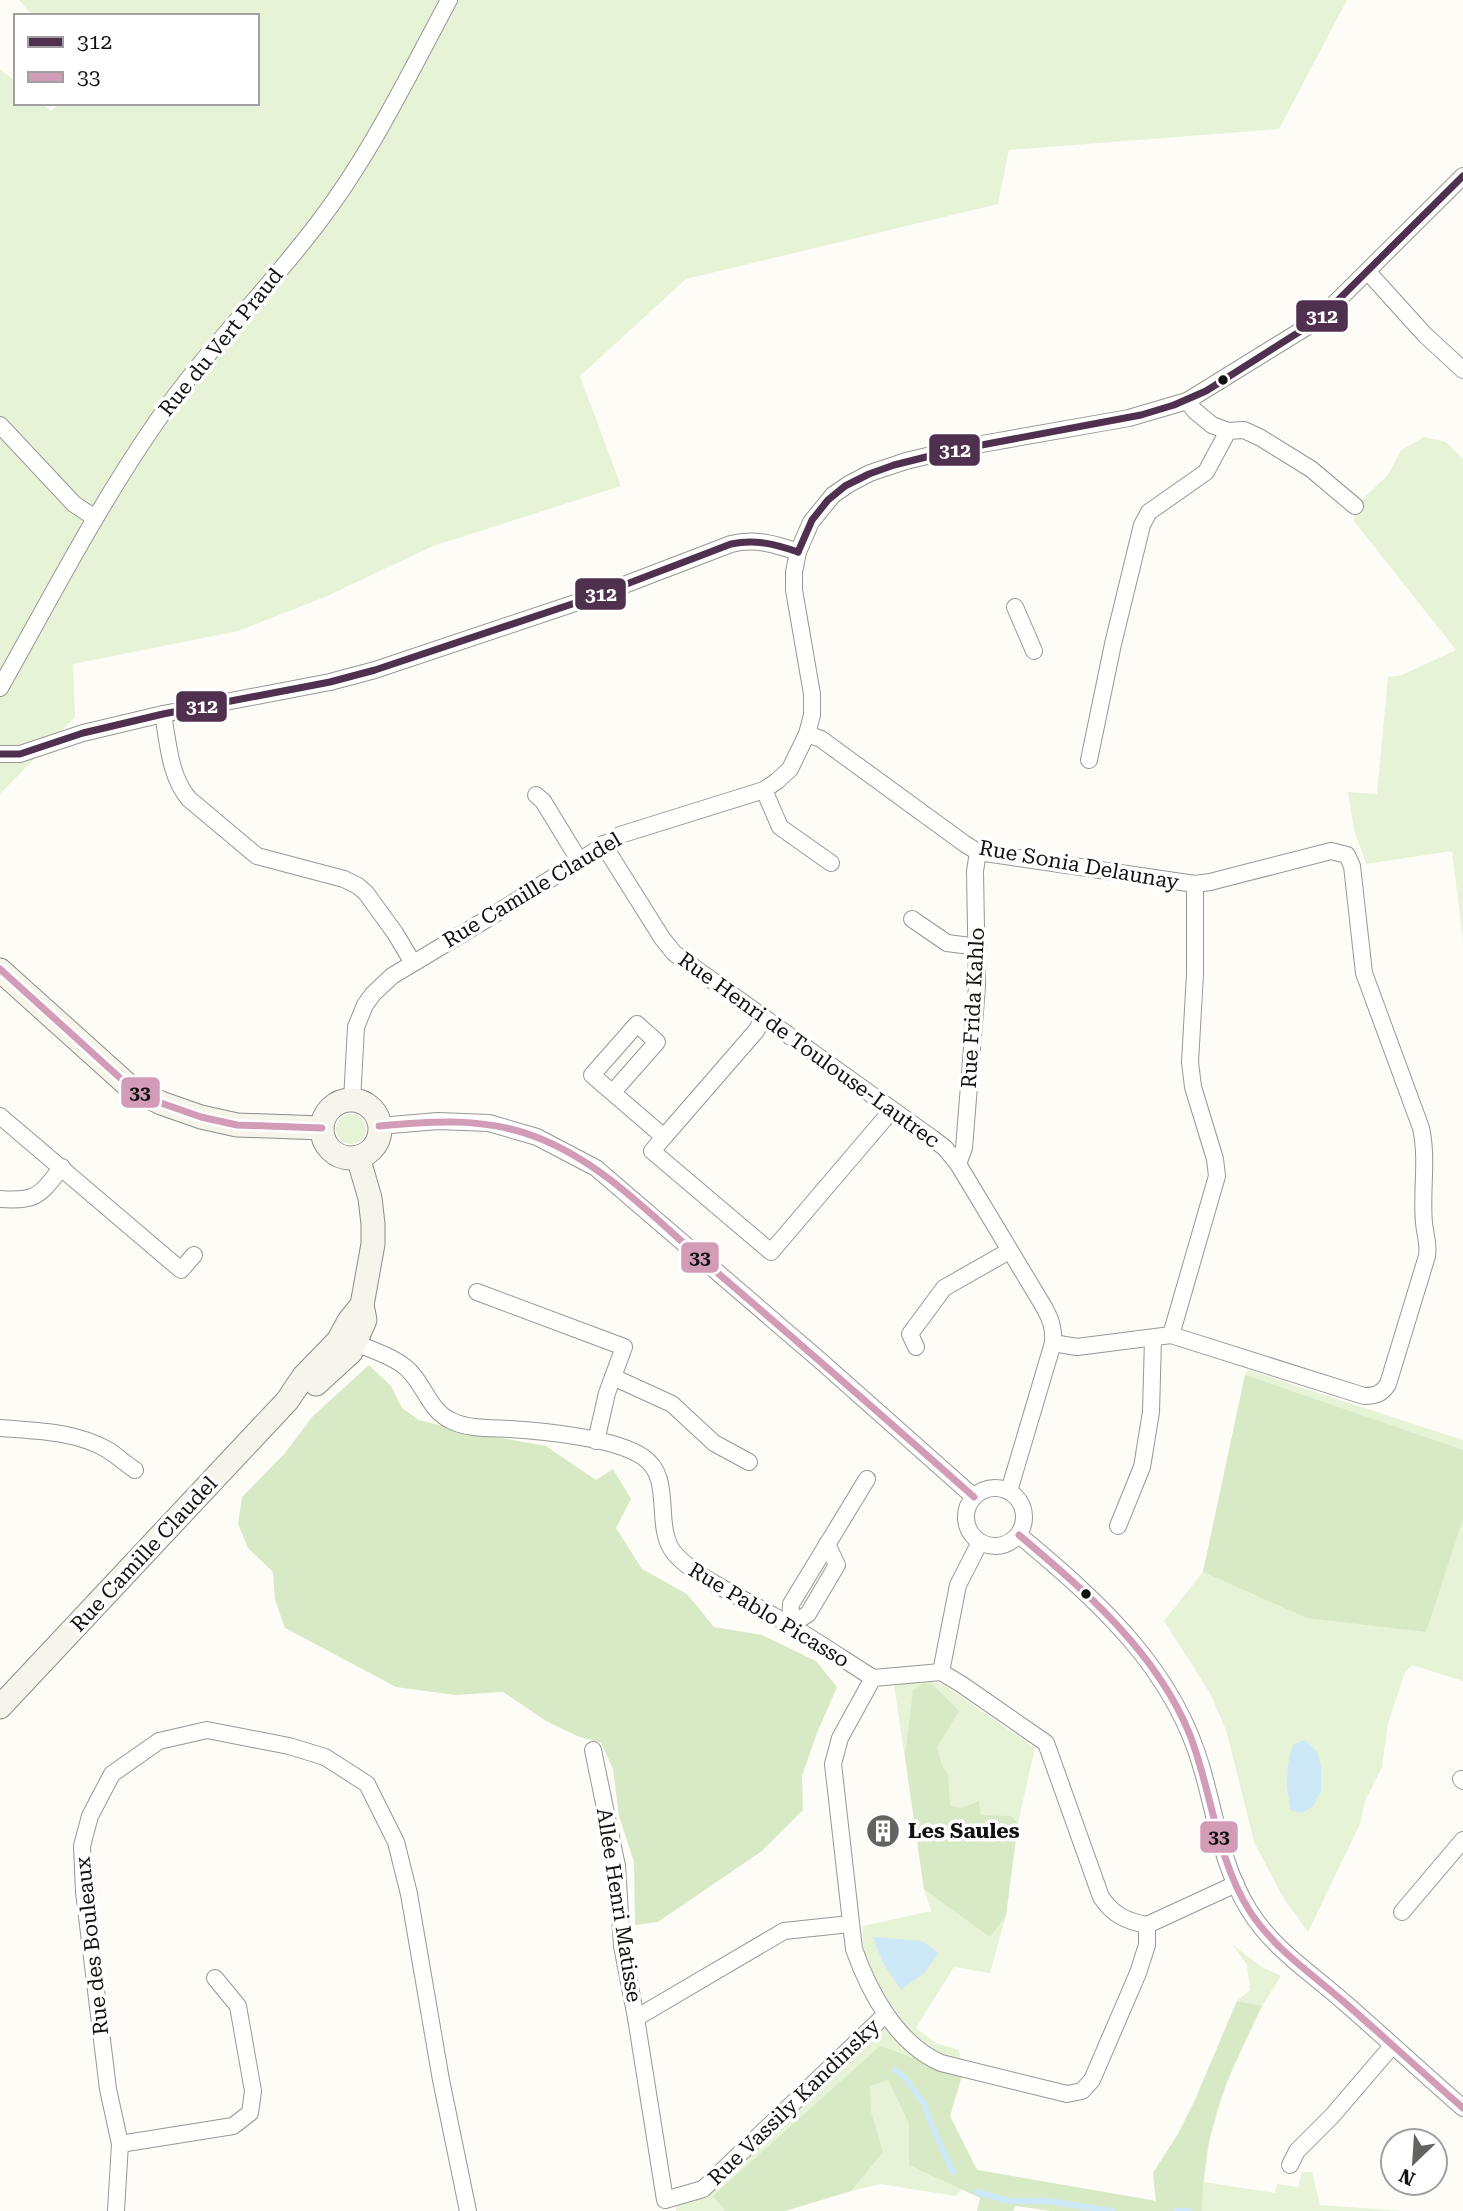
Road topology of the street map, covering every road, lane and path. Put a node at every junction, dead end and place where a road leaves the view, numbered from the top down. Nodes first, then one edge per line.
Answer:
1 (449, 0) edge
2 (1463, 176) edge
3 (1368, 272) junction
4 (1463, 370) edge
5 (1187, 401) junction
6 (0, 425) edge
7 (1228, 431) junction
8 (1355, 506) dead end
9 (95, 518) junction
10 (798, 552) junction
11 (1015, 607) dead end
12 (1034, 651) dead end
13 (0, 688) edge
14 (163, 714) junction
15 (807, 734) junction
16 (0, 754) edge
17 (1089, 760) dead end
18 (764, 790) junction
19 (536, 795) dead end
20 (603, 844) junction
21 (978, 852) junction
22 (579, 860) junction
23 (831, 863) dead end
24 (1195, 884) junction
25 (912, 919) dead end
26 (978, 947) junction
27 (412, 963) junction
28 (1, 970) edge
29 (763, 1019) junction
30 (612, 1093) dead end
31 (352, 1101) junction
32 (892, 1110) junction
33 (0, 1116) edge
34 (379, 1126) junction
35 (322, 1128) junction
36 (664, 1137) junction
37 (358, 1157) junction
38 (958, 1164) junction
39 (62, 1167) junction
40 (0, 1199) edge
41 (1009, 1251) junction
42 (194, 1255) dead end
43 (477, 1292) dead end
44 (362, 1305) junction
45 (1171, 1335) junction
46 (1153, 1339) junction
47 (356, 1343) junction
48 (1053, 1343) junction
49 (916, 1347) dead end
50 (613, 1377) junction
51 (287, 1401) junction
52 (0, 1428) edge
53 (596, 1441) junction
54 (749, 1462) dead end
55 (135, 1470) dead end
56 (867, 1479) dead end
57 (1009, 1491) junction
58 (974, 1497) junction
59 (1118, 1526) dead end
60 (1019, 1535) junction
61 (980, 1542) junction
62 (790, 1625) junction
63 (941, 1672) junction
64 (873, 1678) junction
65 (0, 1707) edge
66 (593, 1750) dead end
67 (1463, 1840) edge
68 (1236, 1884) junction
69 (1402, 1912) dead end
70 (850, 1924) junction
71 (1147, 1925) junction
72 (215, 1978) dead end
73 (885, 2015) junction
74 (636, 2018) junction
75 (1392, 2046) junction
76 (1463, 2108) edge
77 (120, 2144) junction
78 (1290, 2165) dead end
79 (117, 2211) edge
80 (468, 2211) edge

1 - 9 street, Rue du Vert Praud
2 - 3 street, Rue Camille Claudel
3 - 4 street
3 - 5 street, Rue Camille Claudel
5 - 7 street
5 - 10 street, Rue Camille Claudel
6 - 9 street
7 - 8 street
7 - 17 street
9 - 13 street, Rue du Vert Praud
10 - 14 street
10 - 15 street, Rue Camille Claudel
11 - 12 street
14 - 16 street
14 - 27 street
15 - 18 street, Rue Camille Claudel
15 - 21 street, Rue Sonia Delaunay
18 - 20 street, Rue Camille Claudel
18 - 23 street
19 - 22 street
20 - 22 street, Rue Camille Claudel
20 - 29 street, Rue Henri de Toulouse-Lautrec
21 - 24 street, Rue Sonia Delaunay
21 - 26 street, Rue Frida Kahlo
22 - 27 street, Rue Camille Claudel
24 - 45 street
24 - 45 street, Rue Sonia Delaunay
25 - 26 street
26 - 38 street, Rue Frida Kahlo
27 - 31 street, Rue Camille Claudel
28 - 35 street
29 - 32 street, Rue Henri de Toulouse-Lautrec
29 - 36 street
30 - 36 street
31 - 34 street
31 - 35 street
32 - 36 street
32 - 38 street, Rue Henri de Toulouse-Lautrec
33 - 39 street
34 - 37 street
34 - 58 street
35 - 37 street
37 - 44 street, Rue Camille Claudel
38 - 41 street, Rue Henri de Toulouse-Lautrec
39 - 40 street
39 - 42 street
41 - 48 street, Rue Henri de Toulouse-Lautrec
41 - 49 street
43 - 50 street
44 - 47 street, Rue Camille Claudel
44 - 51 street, Rue Camille Claudel
45 - 46 street
46 - 48 street
46 - 59 street
47 - 51 street, Rue Camille Claudel
47 - 53 street, Rue Pablo Picasso
48 - 57 street, Rue Henri de Toulouse-Lautrec
50 - 53 street
50 - 54 street
51 - 65 street, Rue Camille Claudel
52 - 55 street
53 - 62 street, Rue Pablo Picasso
56 - 62 street
57 - 58 street
57 - 60 street
58 - 61 street
60 - 61 street
60 - 68 street
61 - 63 street
62 - 64 street, Rue Pablo Picasso
63 - 64 street
63 - 71 street
64 - 70 street
66 - 74 street, Allée Henri Matisse
67 - 69 street
68 - 71 street
68 - 75 street
70 - 73 street
70 - 74 street
71 - 73 street
72 - 77 street
73 - 74 street, Rue Vassily Kandinsky
75 - 76 street
75 - 78 street
77 - 79 street, Rue des Bouleaux
77 - 80 street, Rue des Bouleaux

